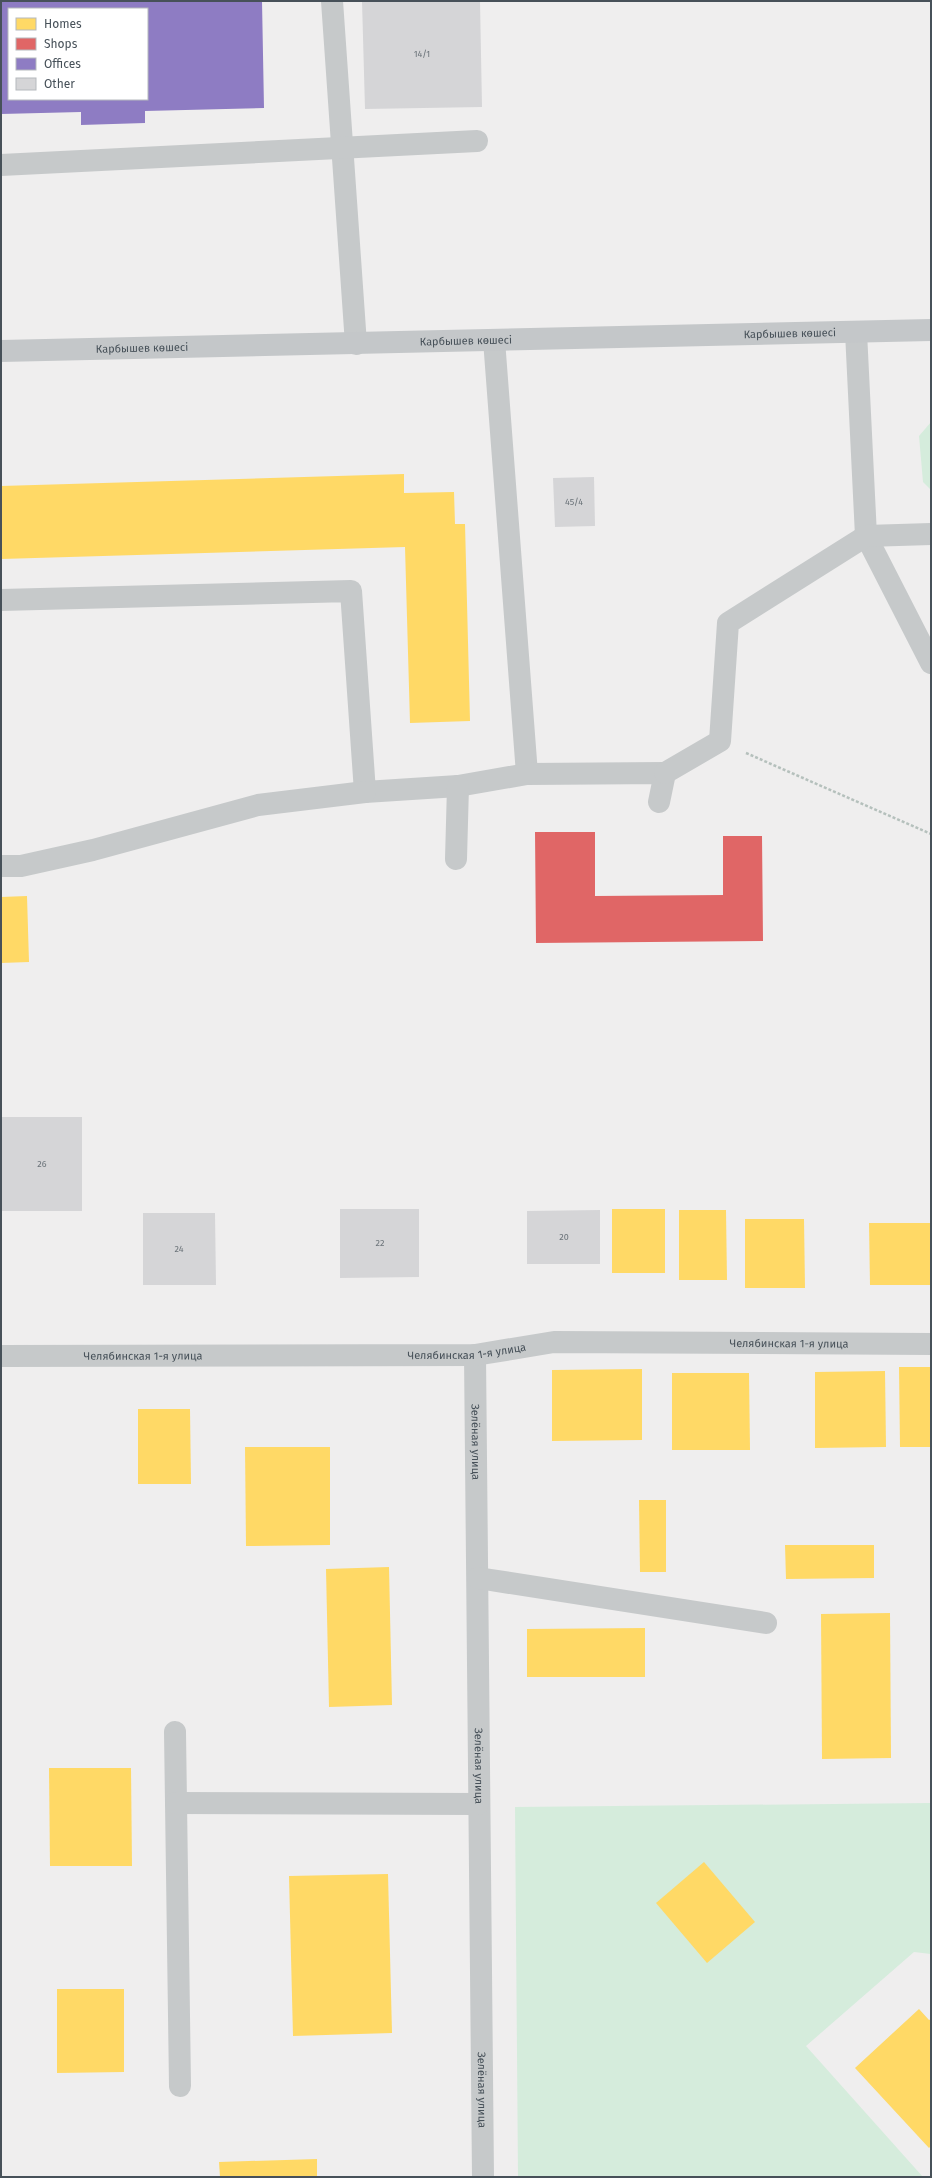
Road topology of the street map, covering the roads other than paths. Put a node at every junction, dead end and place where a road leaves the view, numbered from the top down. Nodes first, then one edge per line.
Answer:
1 (332, 1) edge
2 (477, 141) dead end
3 (344, 149) junction
4 (1, 165) edge
5 (931, 330) edge
6 (856, 332) junction
7 (494, 340) junction
8 (356, 344) junction
9 (1, 351) edge
10 (931, 534) edge
11 (866, 536) junction
12 (1, 600) edge
13 (931, 663) edge
14 (664, 773) junction
15 (527, 774) junction
16 (458, 786) junction
17 (365, 792) junction
18 (659, 802) dead end
19 (456, 859) dead end
20 (1, 866) edge
21 (931, 1344) edge
22 (475, 1355) junction
23 (1, 1356) edge
24 (478, 1578) junction
25 (766, 1623) dead end
26 (175, 1732) dead end
27 (176, 1803) junction
28 (478, 1804) junction
29 (180, 2086) dead end
30 (483, 2177) edge

1 - 3 street
2 - 3 street
3 - 4 street
3 - 8 street
5 - 6 main road, Карбышев көшесі
6 - 7 main road, Карбышев көшесі
6 - 11 street
7 - 8 main road, Карбышев көшесі
7 - 15 street
8 - 9 main road, Карбышев көшесі
10 - 11 street
11 - 13 street
11 - 14 street
12 - 17 street
14 - 15 street
14 - 18 street
15 - 16 street
16 - 17 street
16 - 19 street
17 - 20 street
21 - 22 street, Челябинская 1-я улица
22 - 23 street, Челябинская 1-я улица
22 - 24 street, Зелёная улица
24 - 25 street
24 - 28 street, Зелёная улица
26 - 27 street
27 - 28 street
27 - 29 street
28 - 30 street, Зелёная улица

